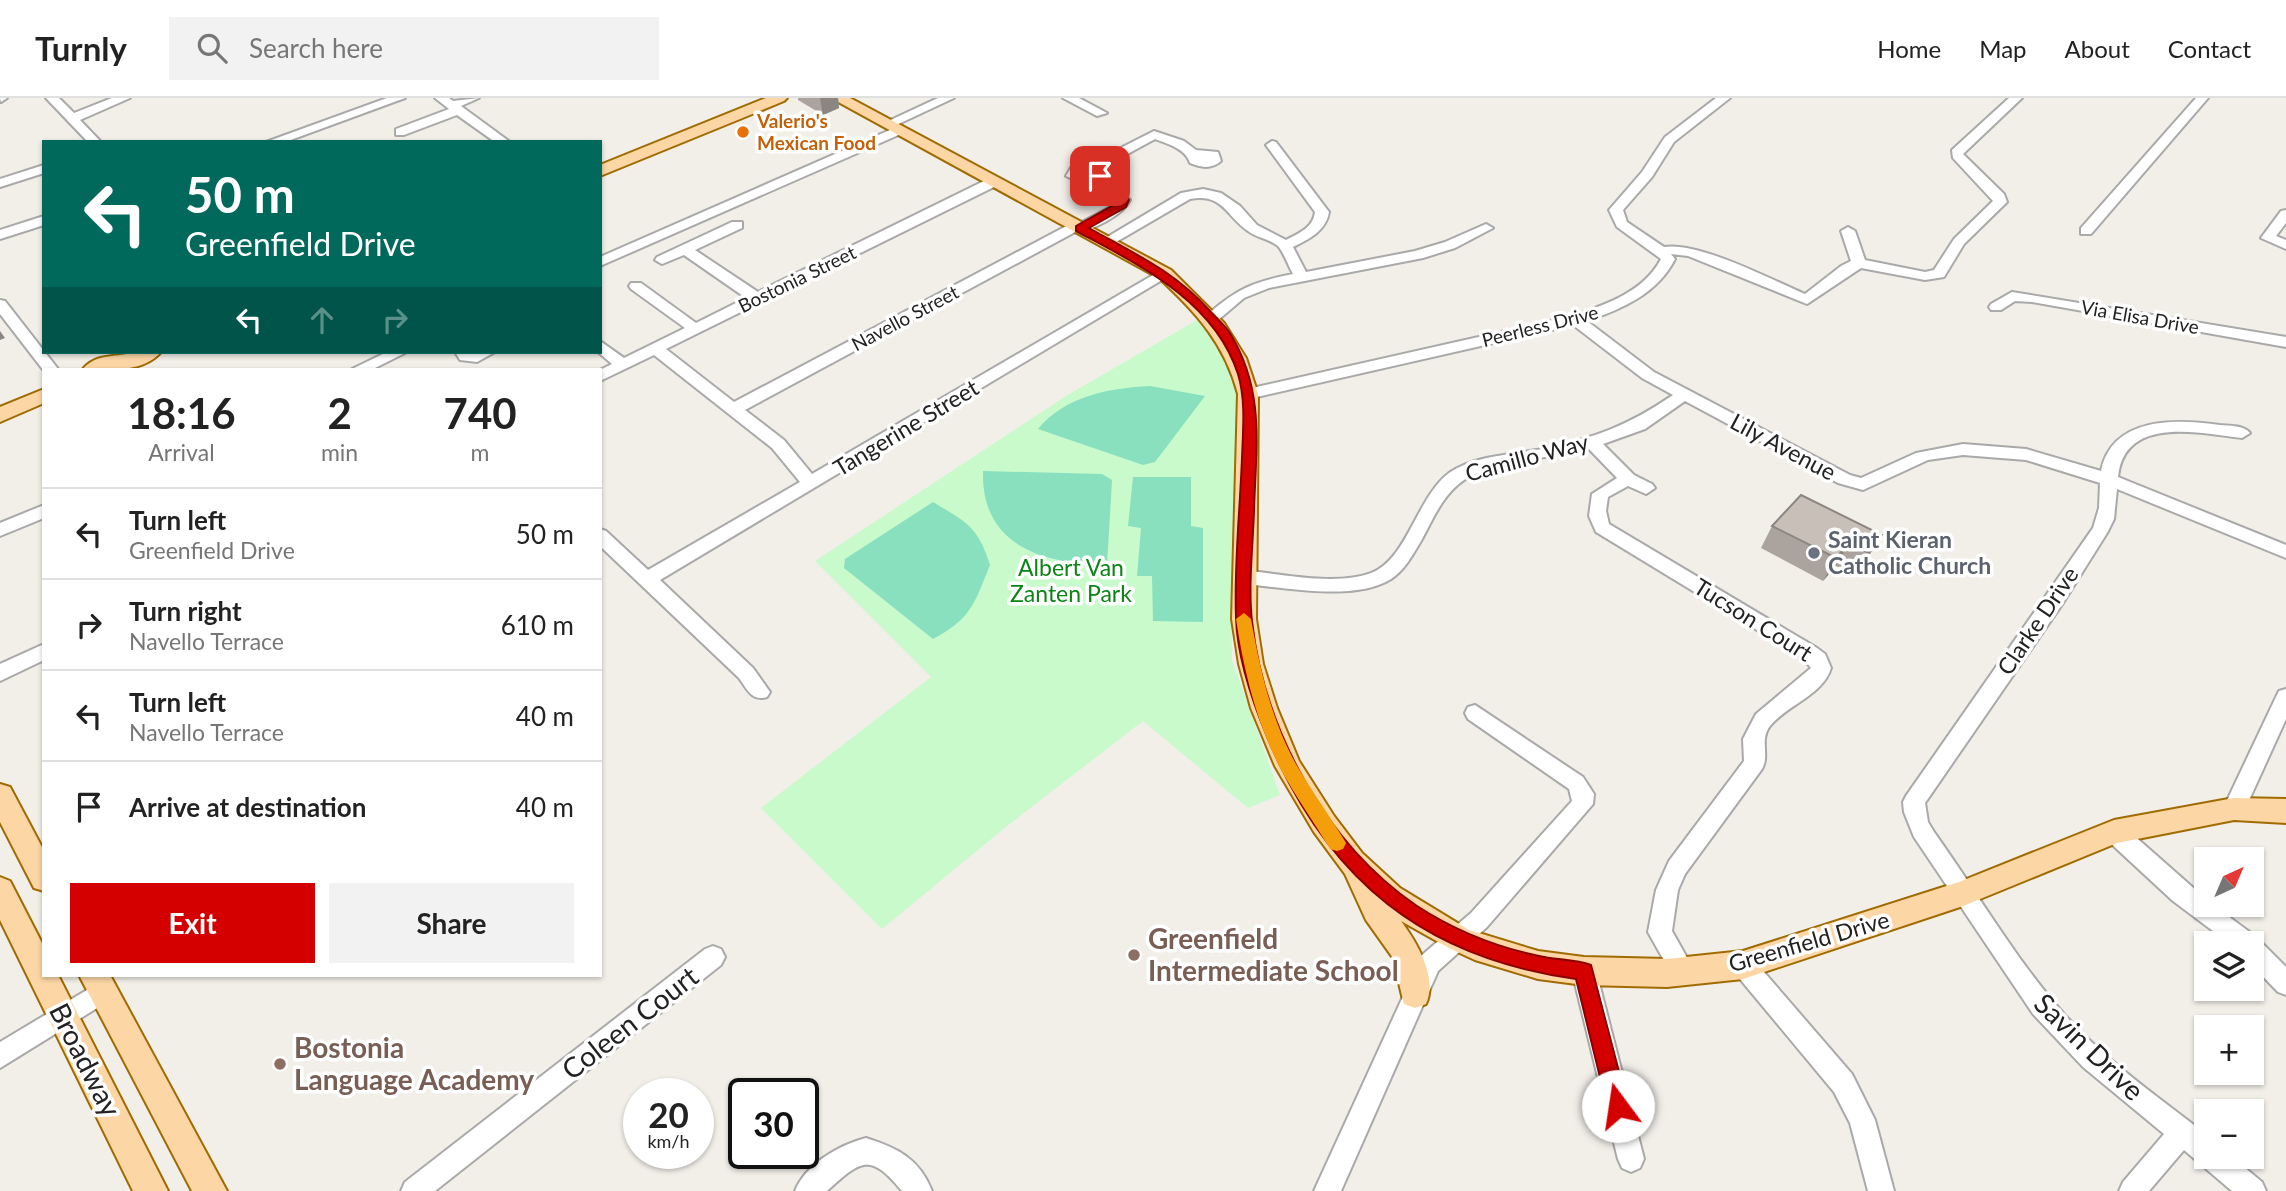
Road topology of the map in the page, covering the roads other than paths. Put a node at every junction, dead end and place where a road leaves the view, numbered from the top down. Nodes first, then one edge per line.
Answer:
1 (52, 98) edge
2 (124, 98) edge
3 (399, 98) edge
4 (473, 98) edge
5 (779, 98) edge
6 (839, 98) edge
7 (948, 98) edge
8 (1069, 98) edge
9 (1724, 98) edge
10 (2016, 98) edge
11 (2202, 98) edge
12 (451, 105) edge
13 (1101, 113) dead end
14 (73, 119) junction
15 (893, 127) junction
16 (300, 132) junction
17 (400, 132) dead end
18 (93, 140) edge
19 (278, 140) edge
20 (309, 140) edge
21 (501, 140) edge
22 (1272, 145) dead end
23 (1195, 156) dead end
24 (42, 170) edge
25 (602, 170) edge
26 (0, 183) edge
27 (993, 183) junction
28 (2286, 214) edge
29 (42, 221) edge
30 (737, 225) dead end
31 (1079, 227) junction
32 (1486, 228) dead end
33 (1848, 232) dead end
34 (2085, 232) dead end
35 (0, 235) edge
36 (1106, 242) junction
37 (1286, 245) junction
38 (2286, 245) edge
39 (685, 248) junction
40 (1664, 251) junction
41 (662, 260) dead end
42 (602, 261) edge
43 (1859, 263) junction
44 (1165, 274) junction
45 (1301, 275) junction
46 (636, 286) dead end
47 (756, 298) junction
48 (0, 304) edge
49 (1996, 307) dead end
50 (1212, 318) junction
51 (1576, 320) junction
52 (695, 329) junction
53 (2286, 342) edge
54 (602, 348) edge
55 (656, 349) junction
56 (147, 354) edge
57 (394, 354) edge
58 (465, 354) edge
59 (484, 354) edge
60 (123, 365) edge
61 (623, 365) junction
62 (49, 368) edge
63 (96, 368) edge
64 (362, 368) edge
65 (496, 368) edge
66 (602, 375) edge
67 (42, 390) edge
68 (1248, 394) junction
69 (1683, 395) junction
70 (42, 399) edge
71 (0, 407) edge
72 (734, 409) junction
73 (0, 417) edge
74 (2242, 433) dead end
75 (1590, 440) junction
76 (2109, 480) junction
77 (811, 484) junction
78 (42, 512) edge
79 (0, 530) edge
80 (602, 537) edge
81 (2286, 552) edge
82 (1243, 577) junction
83 (646, 580) junction
84 (42, 652) edge
85 (0, 673) edge
86 (760, 692) dead end
87 (2286, 697) edge
88 (1475, 713) dead end
89 (0, 795) edge
90 (2234, 809) junction
91 (2286, 810) edge
92 (2114, 832) junction
93 (1352, 862) junction
94 (42, 875) edge
95 (0, 890) edge
96 (1963, 893) junction
97 (2231, 931) edge
98 (1459, 939) junction
99 (713, 957) dead end
100 (2264, 961) edge
101 (1743, 965) junction
102 (1584, 971) junction
103 (1683, 972) junction
104 (42, 975) edge
105 (43, 977) edge
106 (98, 983) edge
107 (2286, 984) edge
108 (1415, 994) junction
109 (63, 1017) junction
110 (0, 1056) edge
111 (2182, 1132) junction
112 (2194, 1142) edge
113 (1631, 1159) dead end
114 (2226, 1169) edge
115 (151, 1191) edge
116 (210, 1191) edge
117 (414, 1191) edge
118 (808, 1191) edge
119 (919, 1191) edge
120 (1327, 1191) edge
121 (1881, 1191) edge
122 (2132, 1191) edge
123 (2253, 1191) edge

1 - 14 street
2 - 14 street
3 - 16 street
4 - 12 street
5 - 25 main road
6 - 15 main road, Greenfield Drive
7 - 15 street
8 - 13 street
9 - 40 street
10 - 43 street
11 - 34 street
12 - 17 street
12 - 21 street
14 - 18 street
15 - 27 main road, Greenfield Drive
15 - 42 street
16 - 19 street
16 - 20 street
22 - 37 street
23 - 31 street, Navello Street
24 - 26 street
27 - 31 main road, Greenfield Drive
27 - 47 street, Bostonia Street
28 - 38 street
29 - 35 street
30 - 39 street
31 - 36 main road, Greenfield Drive
31 - 72 street, Navello Street
32 - 45 street
33 - 43 street
36 - 37 street
36 - 44 main road, Greenfield Drive
37 - 45 street
39 - 41 street
39 - 47 street
40 - 43 street
40 - 51 street, Peerless Drive
44 - 50 main road, Greenfield Drive
44 - 77 street, Tangerine Street
45 - 50 street
46 - 52 street
47 - 52 street, Bostonia Street
48 - 62 street
49 - 53 street, Via Elisa Drive
50 - 68 main road, Greenfield Drive
51 - 68 street, Peerless Drive
51 - 69 street, Lily Avenue
52 - 55 street, Bostonia Street
54 - 61 street
55 - 61 street, Bostonia Street
55 - 72 street
56 - 60 main road
57 - 64 street
58 - 59 street
59 - 65 street
60 - 63 main road
61 - 66 street, Bostonia Street
67 - 71 main road
68 - 82 main road, Greenfield Drive
69 - 75 street, Camillo Way
69 - 76 street, Lily Avenue
70 - 73 main road
72 - 77 street
74 - 76 street, Clarke Drive
75 - 82 street, Camillo Way
75 - 103 street, Tucson Court
76 - 81 street, Lily Avenue
76 - 96 street, Clarke Drive
77 - 83 street, Tangerine Street
78 - 79 street
80 - 83 street
82 - 93 main road, Greenfield Drive
83 - 86 street
84 - 85 street
87 - 90 street
88 - 98 street
89 - 94 main road
90 - 91 main road, Greenfield Drive
90 - 92 main road, Greenfield Drive
92 - 96 main road, Greenfield Drive
92 - 97 street
93 - 98 main road, Greenfield Drive
93 - 108 main road
95 - 104 main road, Broadway
96 - 101 main road, Greenfield Drive
96 - 111 street, Savin Drive
98 - 102 main road, Greenfield Drive
98 - 108 street
99 - 117 street, Coleen Court
100 - 107 street
101 - 103 main road, Greenfield Drive
101 - 121 street
102 - 103 main road, Greenfield Drive
102 - 113 street
105 - 109 main road, Broadway
106 - 109 street
106 - 116 main road, Broadway
108 - 120 street
109 - 110 street
109 - 115 main road, Broadway
111 - 112 street, Savin Drive
111 - 122 street
114 - 123 street
118 - 119 street

